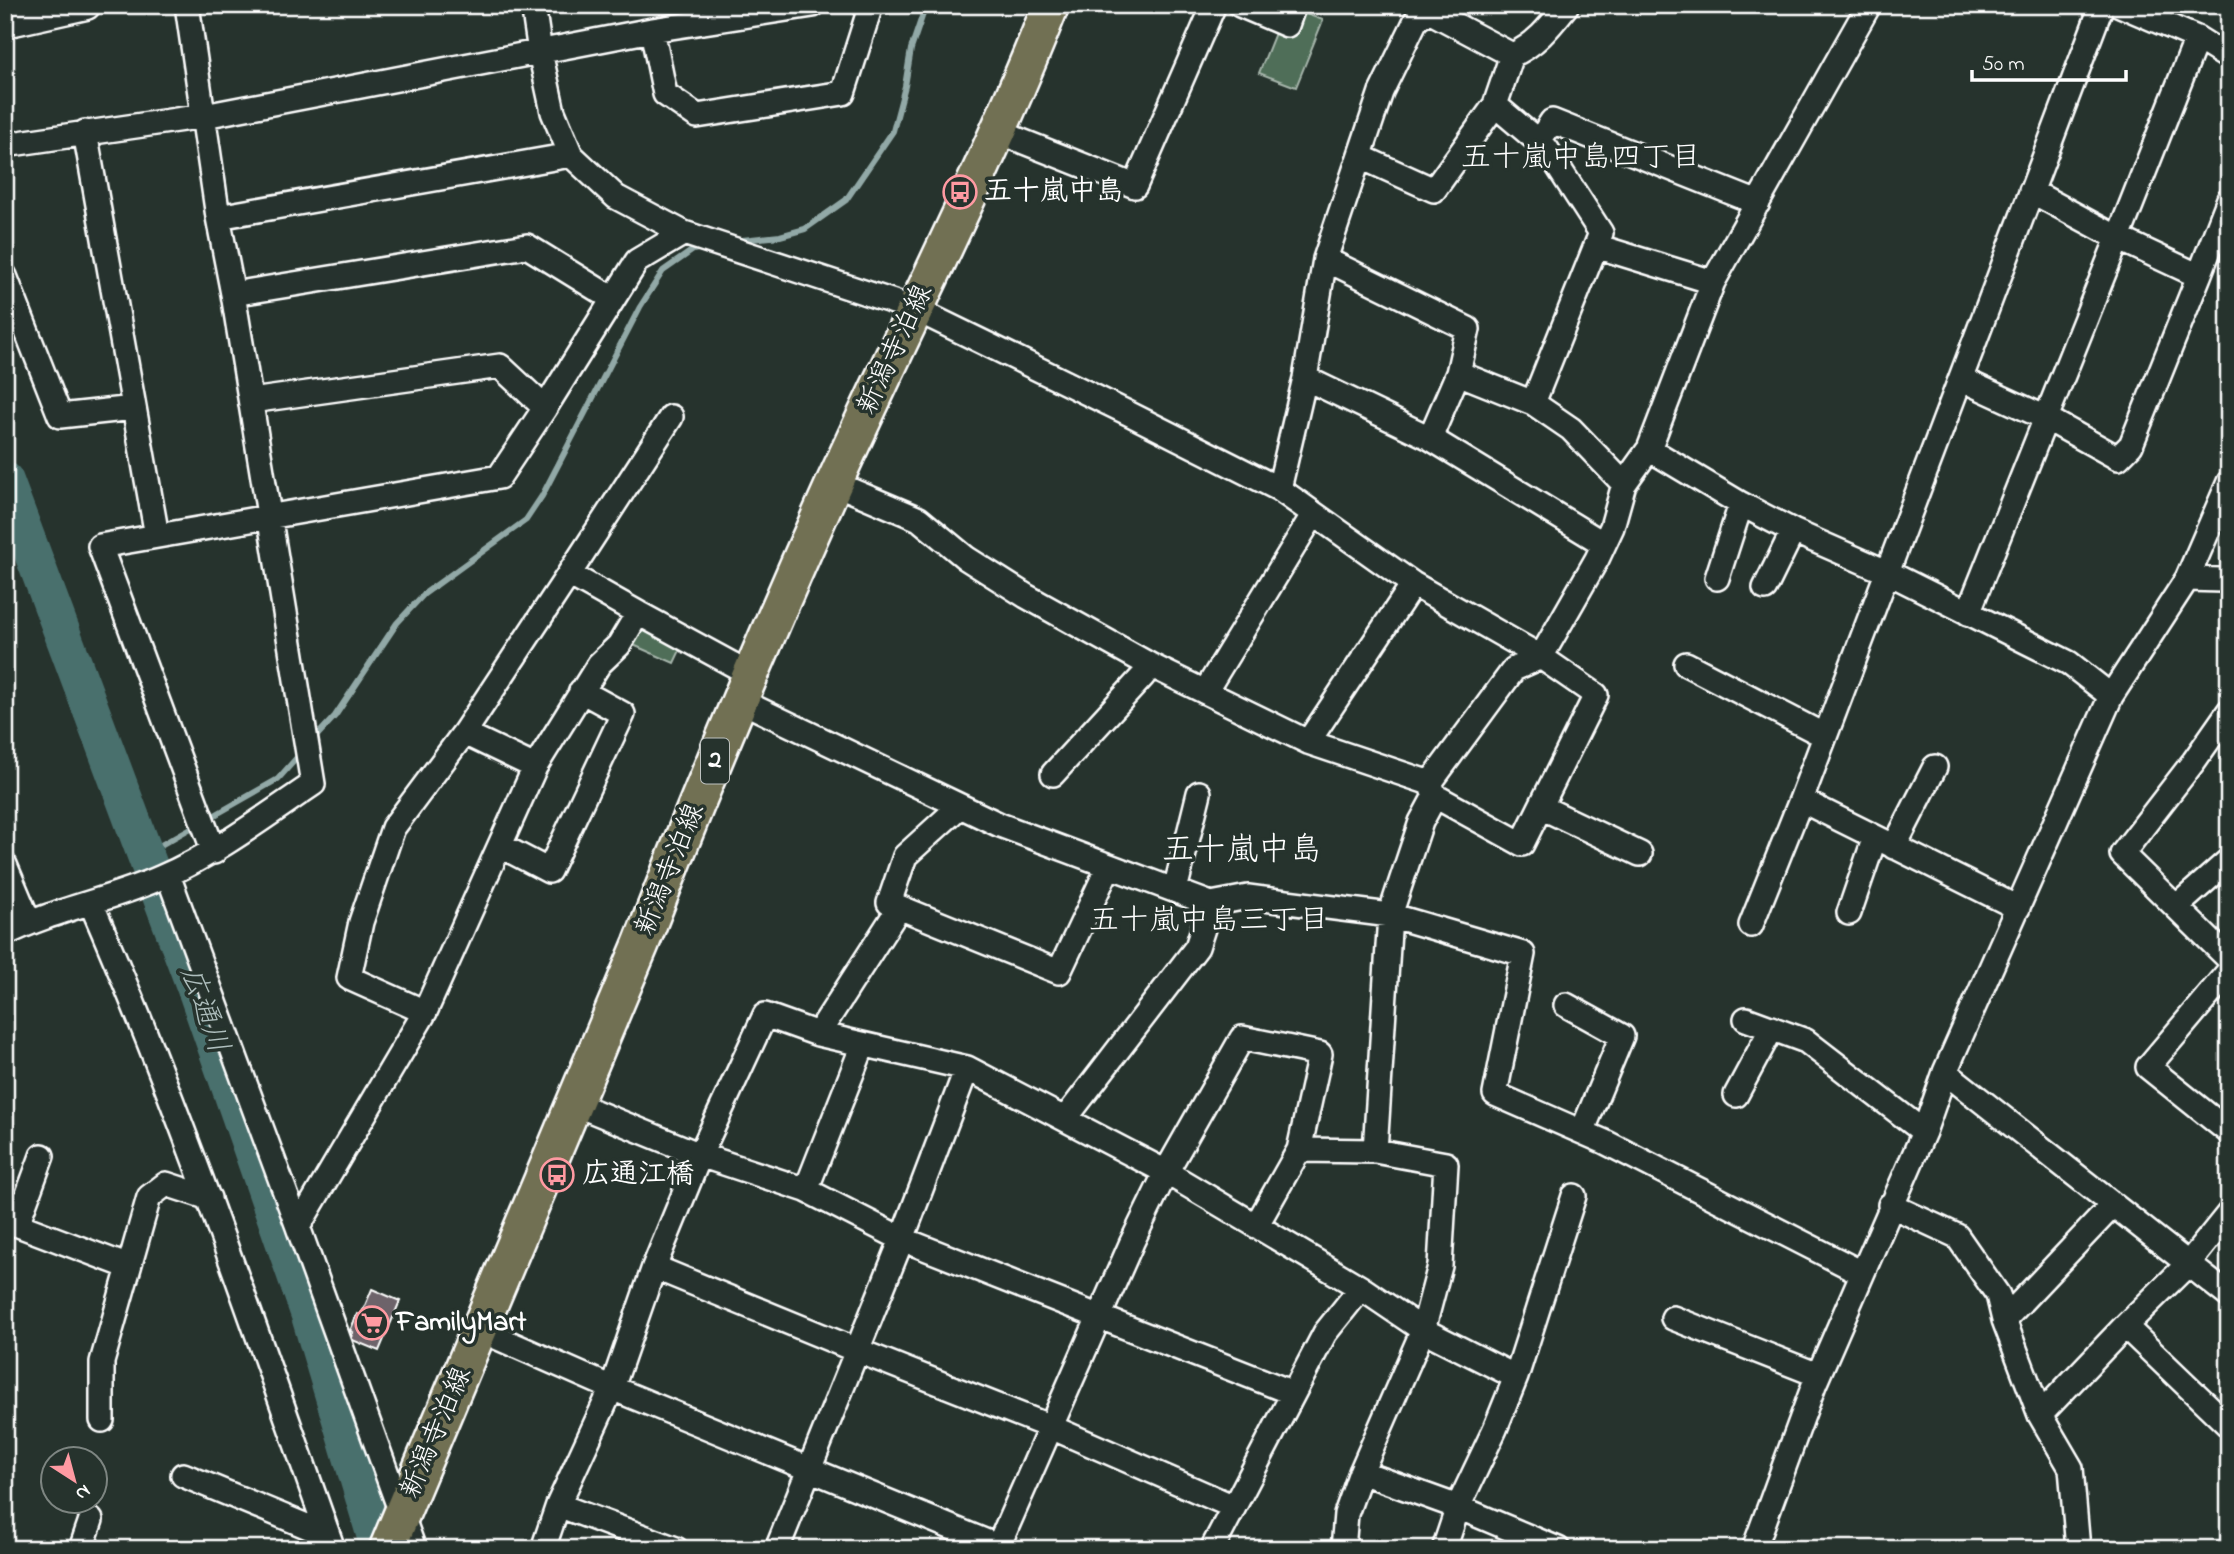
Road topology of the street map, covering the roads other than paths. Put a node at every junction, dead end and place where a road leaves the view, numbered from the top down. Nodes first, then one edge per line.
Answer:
1 (86, 5) edge
2 (187, 5) edge
3 (533, 5) edge
4 (813, 5) edge
5 (871, 5) edge
6 (1051, 5) edge
7 (1213, 5) edge
8 (1240, 5) edge
9 (1294, 5) edge
10 (1567, 5) edge
11 (1869, 5) edge
12 (2102, 5) edge
13 (2120, 5) edge
14 (5, 23) edge
15 (652, 30) junction
16 (2197, 38) junction
17 (540, 52) junction
18 (1512, 55) junction
19 (2229, 58) edge
20 (1495, 105) junction
21 (204, 116) junction
22 (85, 132) junction
23 (999, 132) junction
24 (1539, 141) junction
25 (5, 145) edge
26 (571, 155) junction
27 (1361, 157) junction
28 (2031, 191) junction
29 (2229, 199) edge
30 (1759, 203) junction
31 (218, 217) junction
32 (684, 233) junction
33 (2118, 238) junction
34 (1597, 246) junction
35 (1325, 259) junction
36 (5, 276) edge
37 (2199, 276) junction
38 (1713, 282) junction
39 (233, 294) junction
40 (613, 299) junction
41 (915, 309) junction
42 (1458, 373) junction
43 (1305, 379) junction
44 (1961, 379) junction
45 (251, 401) junction
46 (1533, 403) junction
47 (134, 408) junction
48 (545, 408) junction
49 (671, 417) dead end
50 (2046, 418) junction
51 (1430, 438) junction
52 (1649, 449) junction
53 (2229, 482) edge
54 (834, 483) junction
55 (1624, 484) junction
56 (1279, 489) junction
57 (1741, 504) junction
58 (1313, 514) junction
59 (270, 516) junction
60 (1793, 531) junction
61 (157, 536) junction
62 (1604, 544) junction
63 (569, 573) junction
64 (1889, 573) junction
65 (1717, 578) dead end
66 (2229, 578) edge
67 (2187, 579) junction
68 (1413, 584) junction
69 (1765, 588) dead end
70 (638, 613) junction
71 (1968, 613) junction
72 (1541, 657) junction
73 (1686, 664) dead end
74 (1150, 665) junction
75 (747, 688) junction
76 (581, 691) junction
77 (1205, 692) junction
78 (2111, 696) junction
79 (2229, 711) edge
80 (464, 733) junction
81 (1825, 736) junction
82 (1308, 742) junction
83 (534, 767) junction
84 (1935, 767) dead end
85 (1053, 774) dead end
86 (1433, 790) junction
87 (1199, 793) dead end
88 (1801, 800) junction
89 (960, 806) junction
90 (1541, 807) junction
91 (1885, 842) junction
92 (501, 846) junction
93 (214, 852) junction
94 (1640, 854) dead end
95 (2229, 860) edge
96 (5, 865) edge
97 (1109, 866) junction
98 (164, 876) junction
99 (1175, 890) junction
100 (95, 902) junction
101 (1211, 904) junction
102 (2175, 907) junction
103 (899, 908) junction
104 (2018, 908) junction
105 (1849, 913) dead end
106 (1390, 915) junction
107 (29, 922) junction
108 (1751, 925) dead end
109 (5, 934) edge
110 (2229, 959) edge
111 (2229, 971) edge
112 (1566, 1005) dead end
113 (425, 1012) junction
114 (1745, 1019) dead end
115 (1772, 1028) junction
116 (818, 1034) junction
117 (863, 1045) junction
118 (967, 1068) junction
119 (1945, 1072) junction
120 (1736, 1095) dead end
121 (573, 1103) junction
122 (1065, 1119) junction
123 (1582, 1132) junction
124 (1924, 1132) junction
125 (2229, 1132) edge
126 (1299, 1150) junction
127 (1376, 1151) junction
128 (700, 1155) junction
129 (43, 1156) dead end
130 (1166, 1172) junction
131 (806, 1190) junction
132 (1574, 1196) dead end
133 (209, 1198) junction
134 (1891, 1205) junction
135 (2113, 1205) junction
136 (2229, 1213) edge
137 (11, 1222) edge
138 (1256, 1226) junction
139 (298, 1227) junction
140 (902, 1239) junction
141 (2188, 1265) junction
142 (129, 1267) junction
143 (654, 1267) junction
144 (1862, 1273) junction
145 (1362, 1288) junction
146 (2229, 1296) edge
147 (1099, 1316) junction
148 (1673, 1318) dead end
149 (2004, 1320) junction
150 (2125, 1326) junction
151 (480, 1330) junction
152 (1423, 1330) junction
153 (856, 1350) junction
154 (1818, 1375) junction
155 (1516, 1377) junction
156 (612, 1388) junction
157 (1293, 1393) junction
158 (2040, 1416) junction
159 (102, 1420) dead end
160 (2229, 1426) edge
161 (1051, 1427) junction
162 (808, 1466) junction
163 (1361, 1472) junction
164 (183, 1475) dead end
165 (558, 1505) junction
166 (1234, 1507) junction
167 (1458, 1507) junction
168 (91, 1520) dead end
169 (400, 1534) edge
170 (331, 1542) edge
171 (661, 1546) edge
172 (1000, 1548) edge
173 (81, 1549) edge
174 (543, 1549) edge
175 (777, 1549) edge
176 (1212, 1549) edge
177 (1343, 1549) edge
178 (1444, 1549) edge
179 (1558, 1549) edge
180 (1754, 1549) edge
181 (2078, 1549) edge

1 - 14 street
2 - 21 street
3 - 17 street
4 - 15 street
5 - 15 street
6 - 23 main road, 新潟寺泊線 / 2
7 - 23 street
8 - 9 street
10 - 18 street
11 - 30 street
12 - 28 street
13 - 16 street
15 - 17 street
16 - 19 street
16 - 33 street
17 - 21 street
17 - 26 street
18 - 20 street
18 - 27 street
20 - 24 street
20 - 27 street
21 - 22 street
21 - 31 street
22 - 25 street
22 - 47 street
23 - 41 main road, 新潟寺泊線 / 2
24 - 30 street
24 - 34 street
26 - 31 street
26 - 32 street
27 - 35 street
28 - 33 street
28 - 44 street
29 - 37 street
30 - 38 street
31 - 39 street
32 - 40 street
32 - 41 street
33 - 37 street
33 - 50 street
34 - 38 street
34 - 46 street
35 - 42 street
35 - 43 street
36 - 47 street
37 - 50 street
38 - 52 street
39 - 40 street
39 - 45 street
40 - 48 street
41 - 54 main road, 新潟寺泊線 / 2
41 - 56 street
42 - 46 street
42 - 51 street
43 - 51 street
43 - 56 street
44 - 50 street
44 - 64 street
45 - 48 street
45 - 59 street
46 - 55 street
47 - 61 street
48 - 59 street
49 - 63 street
50 - 71 street
51 - 62 street
52 - 55 street
52 - 57 street
53 - 67 street
54 - 74 street
54 - 75 main road, 新潟寺泊線 / 2
55 - 62 street
56 - 58 street
57 - 60 street
57 - 65 street
58 - 68 street
58 - 77 street
59 - 61 street
59 - 93 street
60 - 64 street
60 - 69 street
61 - 93 street
62 - 72 street
63 - 70 street
63 - 80 street
64 - 71 street
64 - 81 street
66 - 67 street
67 - 78 street
68 - 72 street
68 - 82 street
70 - 75 street
70 - 76 street
71 - 78 street
72 - 86 street
72 - 90 street
73 - 81 street
74 - 77 street
74 - 85 street
75 - 89 street
75 - 121 main road, 新潟寺泊線 / 2
76 - 83 street
76 - 92 street
77 - 82 street
78 - 104 street
79 - 102 street
80 - 83 street
80 - 113 street
81 - 88 street
82 - 86 street
83 - 92 street
84 - 91 street
86 - 90 street
86 - 106 street
87 - 99 street
88 - 91 street
88 - 108 street
89 - 97 street
89 - 103 street
90 - 94 street
91 - 104 street
91 - 105 street
92 - 113 street
93 - 98 street
95 - 102 street
96 - 107 street
97 - 99 street
97 - 103 street
98 - 100 street
98 - 139 street
99 - 101 street
100 - 107 street
100 - 133 street
101 - 106 street
101 - 122 street
102 - 110 street
103 - 116 street
104 - 119 street
106 - 123 street
106 - 127 street
107 - 109 street
111 - 125 street
112 - 123 street
113 - 139 street
114 - 115 street
115 - 120 street
115 - 124 street
116 - 117 street
116 - 128 street
117 - 118 street
117 - 131 street
118 - 122 street
118 - 140 street
119 - 124 street
119 - 135 street
121 - 128 street
121 - 151 main road, 新潟寺泊線 / 2
122 - 130 street
123 - 144 street
124 - 134 street
126 - 127 street
126 - 130 street
126 - 138 street
127 - 152 street
128 - 131 street
128 - 143 street
129 - 137 street
130 - 138 street
130 - 147 street
131 - 140 street
132 - 155 street
133 - 142 street
133 - 170 street
134 - 144 street
134 - 149 street
135 - 141 street
135 - 149 street
136 - 141 street
137 - 142 street
138 - 145 street
139 - 169 street
140 - 147 street
140 - 153 street
141 - 146 street
141 - 150 street
142 - 159 street
143 - 153 street
143 - 156 street
144 - 154 street
145 - 152 street
145 - 157 street
147 - 157 street
147 - 161 street
148 - 154 street
149 - 158 street
150 - 158 street
150 - 160 street
151 - 156 street
151 - 169 main road, 新潟寺泊線 / 2
152 - 155 street
152 - 163 street
153 - 161 street
153 - 162 street
154 - 180 street
155 - 167 street
156 - 162 street
156 - 165 street
157 - 166 street
158 - 181 street
161 - 166 street
161 - 172 street
162 - 172 street
162 - 175 street
163 - 167 street
163 - 177 street
164 - 170 street
165 - 171 street
165 - 174 street
166 - 176 street
167 - 178 street
167 - 179 street
168 - 173 street

